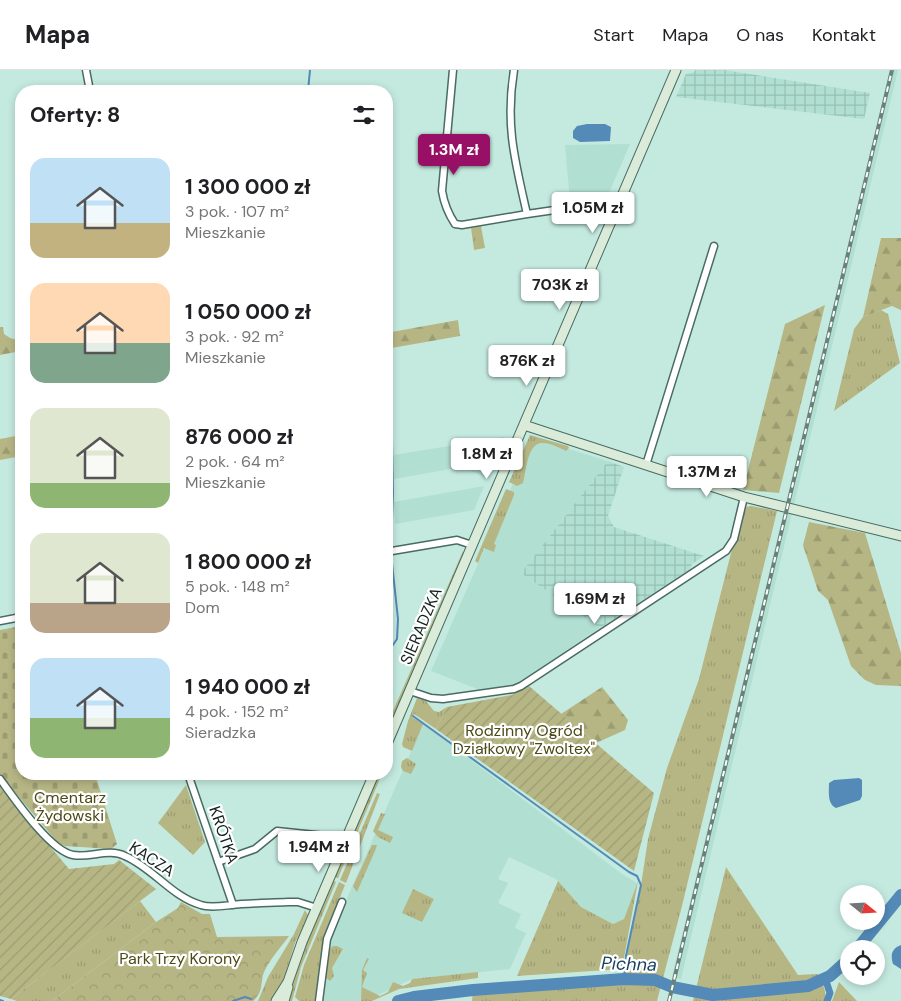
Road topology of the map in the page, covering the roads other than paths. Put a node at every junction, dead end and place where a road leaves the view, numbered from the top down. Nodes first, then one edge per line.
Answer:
1 (86, 70) edge
2 (453, 70) edge
3 (514, 70) edge
4 (676, 70) edge
5 (89, 85) edge
6 (618, 206) junction
7 (527, 214) junction
8 (714, 246) dead end
9 (524, 425) junction
10 (646, 465) junction
11 (744, 497) junction
12 (901, 536) edge
13 (472, 544) junction
14 (393, 551) edge
15 (15, 618) edge
16 (0, 621) edge
17 (410, 691) junction
18 (393, 730) edge
19 (0, 779) edge
20 (190, 780) edge
21 (371, 780) edge
22 (345, 841) junction
23 (218, 862) junction
24 (342, 902) dead end
25 (233, 905) junction
26 (317, 908) junction
27 (288, 982) junction
28 (276, 1001) edge
29 (284, 1001) edge
30 (319, 1001) edge

1 - 5 street
2 - 7 street
3 - 7 street
4 - 6 main road, SIERADZKA
6 - 7 street
6 - 9 main road, SIERADZKA
8 - 10 street
9 - 10 main road
9 - 13 main road, SIERADZKA
10 - 11 main road
11 - 12 main road
11 - 17 street
13 - 14 street
13 - 17 main road, SIERADZKA
15 - 16 street
17 - 18 main road, SIERADZKA
19 - 25 street, KACZA
20 - 23 street, KRÓTKA
21 - 22 main road
22 - 23 street
22 - 26 main road
23 - 25 street, KRÓTKA
24 - 30 street
25 - 26 street, KACZA
26 - 27 main road
27 - 28 main road
27 - 29 main road

